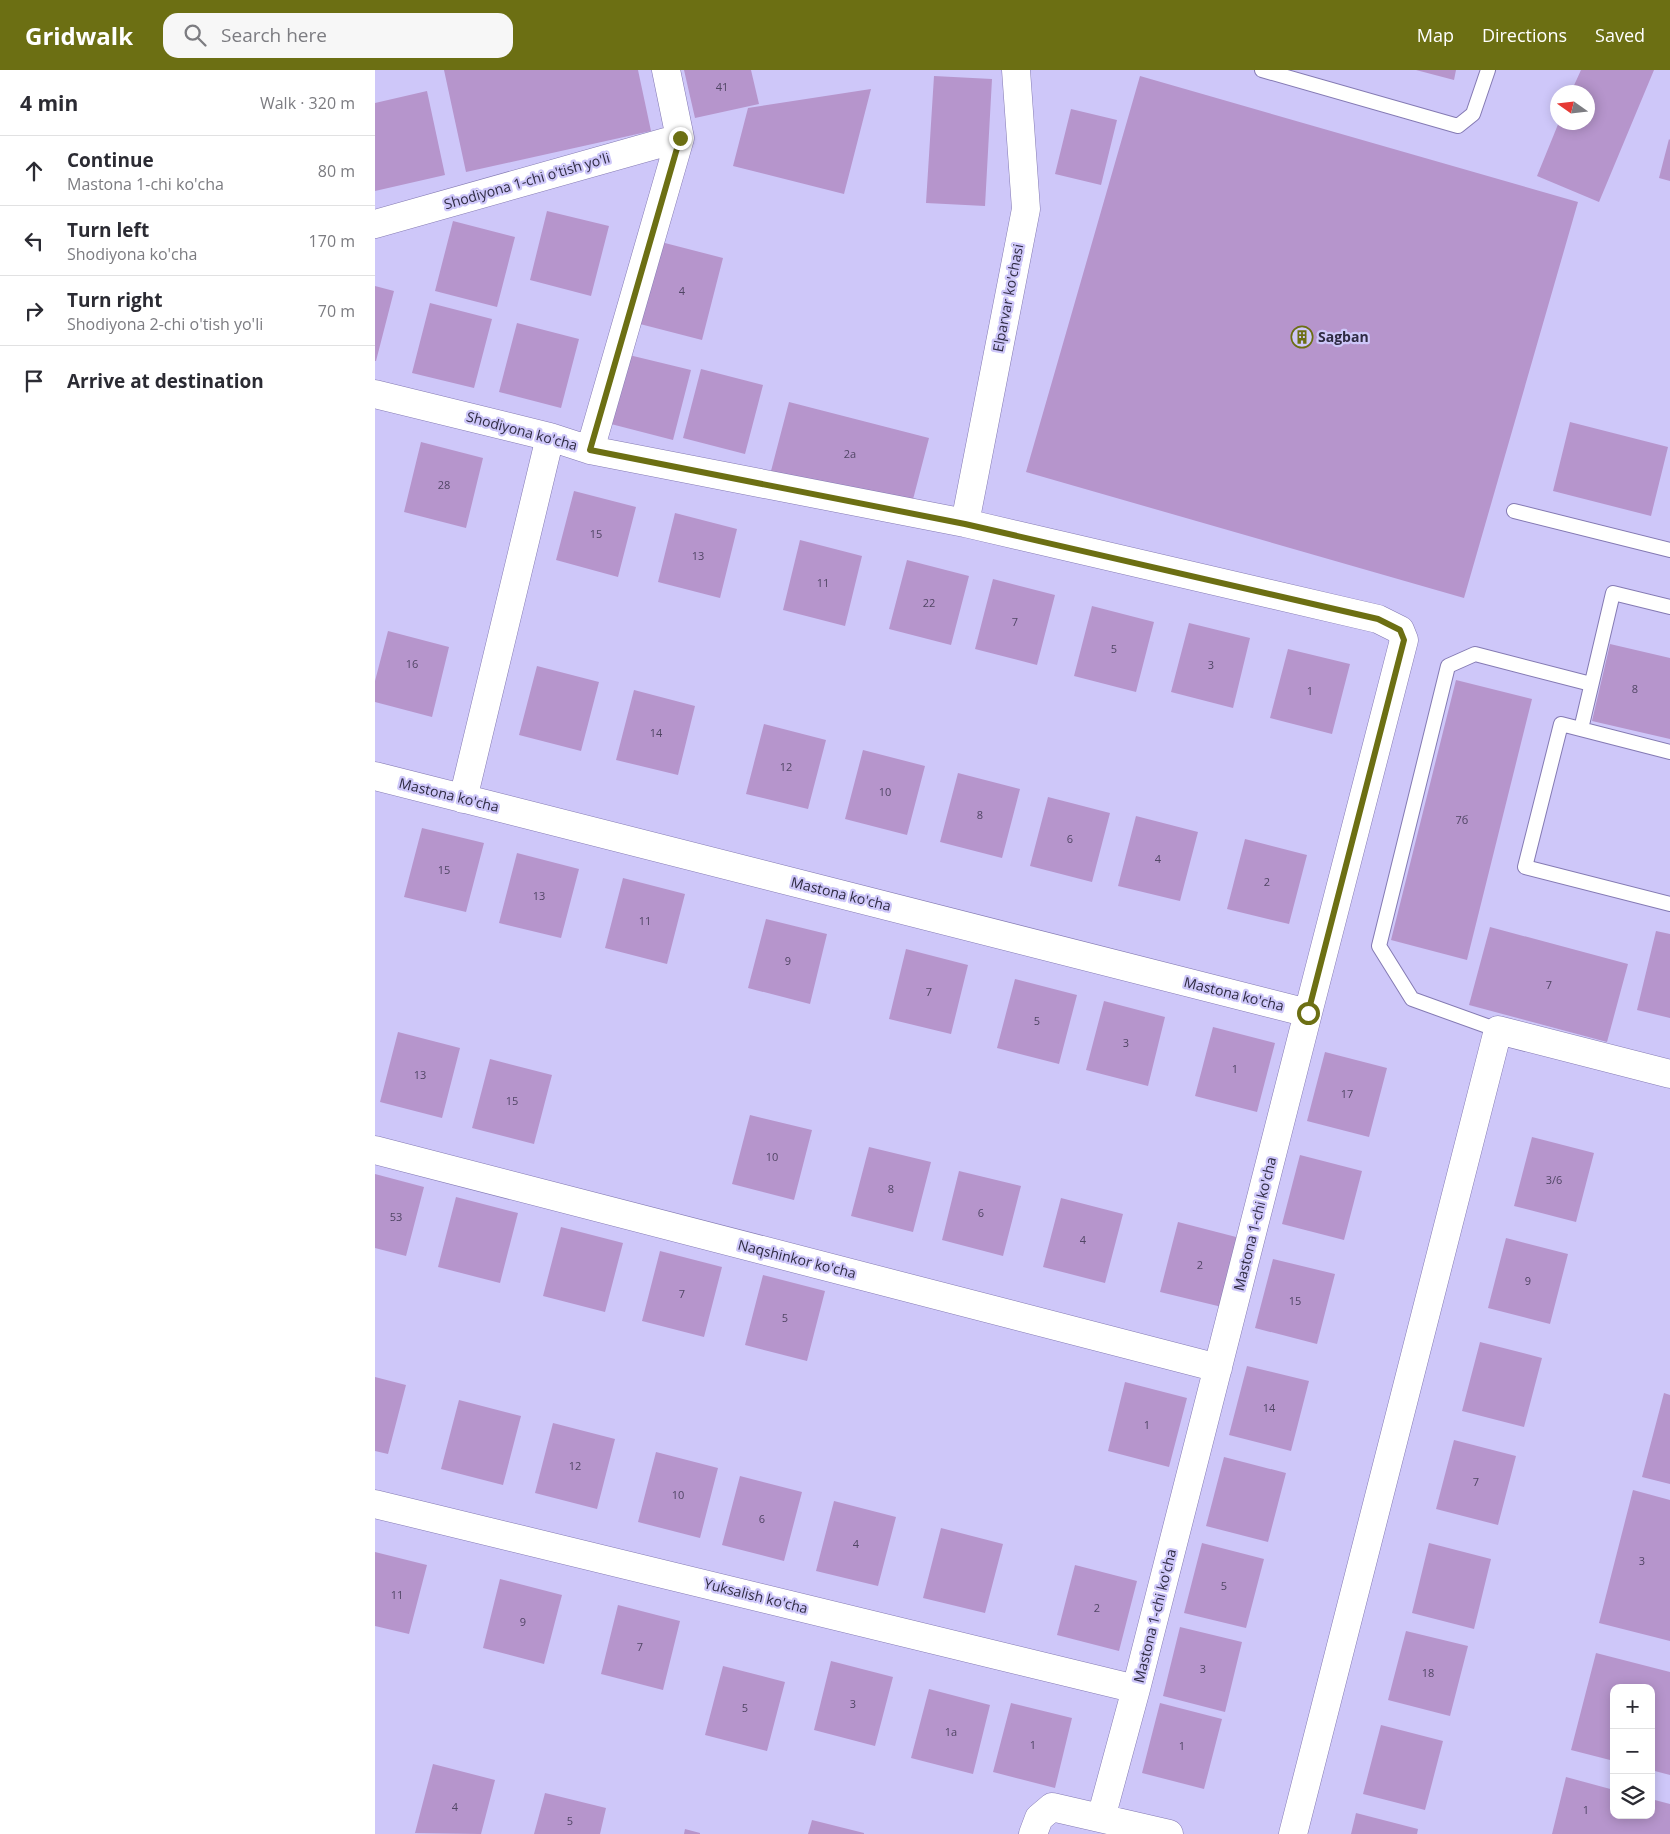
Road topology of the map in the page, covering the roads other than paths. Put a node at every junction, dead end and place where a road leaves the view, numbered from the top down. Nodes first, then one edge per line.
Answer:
1 (666, 70) edge
2 (1016, 70) edge
3 (1262, 70) edge
4 (1487, 70) edge
5 (680, 138) junction
6 (375, 224) edge
7 (375, 394) edge
8 (550, 438) junction
9 (590, 450) junction
10 (1514, 512) dead end
11 (965, 524) junction
12 (1670, 550) edge
13 (1670, 607) edge
14 (1400, 630) joint
15 (1591, 684) junction
16 (1581, 729) junction
17 (1670, 752) edge
18 (375, 776) edge
19 (463, 799) junction
20 (1670, 904) edge
21 (1308, 1013) junction
22 (1498, 1030) junction
23 (1670, 1074) edge
24 (375, 1150) edge
25 (1218, 1368) junction
26 (375, 1504) edge
27 (1136, 1688) junction
28 (1101, 1818) junction
29 (1033, 1834) edge
30 (1169, 1834) edge
31 (1293, 1834) edge

1 - 5 street
2 - 11 street, Elparvar ko'chasi
3 - 4 lane
5 - 6 street, Shodiyona 1-chi o'tish yo'li
5 - 9 street
7 - 8 street, Shodiyona ko'cha
8 - 9 street, Shodiyona ko'cha
8 - 19 street
9 - 11 street, Shodiyona ko'cha
10 - 12 lane
11 - 14 street, Shodiyona ko'cha
13 - 15 lane
14 - 21 street, Mastona 1-chi ko'cha
15 - 16 lane
15 - 22 lane
16 - 17 lane
16 - 20 lane
18 - 19 street, Mastona ko'cha
19 - 21 street, Mastona ko'cha
21 - 25 street, Mastona 1-chi ko'cha
22 - 23 street
22 - 31 street
24 - 25 street, Naqshinkor ko'cha
25 - 27 street, Mastona 1-chi ko'cha
26 - 27 street, Yuksalish ko'cha
27 - 28 street, Mastona 1-chi ko'cha
28 - 29 street
28 - 30 street

